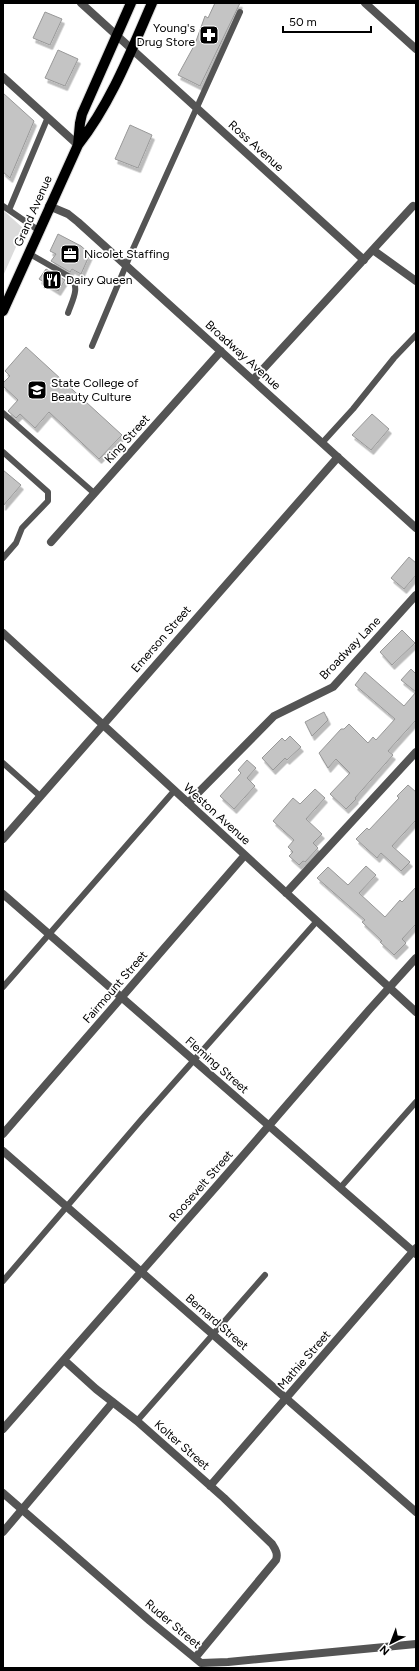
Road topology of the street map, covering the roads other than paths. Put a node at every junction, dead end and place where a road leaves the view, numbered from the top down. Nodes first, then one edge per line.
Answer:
1 (82, 3) edge
2 (130, 3) edge
3 (152, 3) edge
4 (365, 3) edge
5 (240, 12) dead end
6 (116, 35) junction
7 (416, 49) edge
8 (132, 50) junction
9 (3, 77) edge
10 (197, 109) junction
11 (48, 118) junction
12 (78, 144) junction
13 (3, 206) edge
14 (49, 206) junction
15 (413, 206) dead end
16 (9, 210) junction
17 (38, 230) junction
18 (373, 250) junction
19 (28, 253) junction
20 (364, 260) junction
21 (126, 265) junction
22 (416, 281) edge
23 (3, 311) edge
24 (68, 313) dead end
25 (416, 335) edge
26 (92, 346) dead end
27 (221, 351) junction
28 (253, 380) junction
29 (3, 413) edge
30 (322, 443) junction
31 (3, 452) edge
32 (338, 457) junction
33 (94, 493) junction
34 (414, 524) edge
35 (51, 542) dead end
36 (3, 558) edge
37 (416, 595) edge
38 (3, 633) edge
39 (102, 724) junction
40 (416, 752) edge
41 (3, 763) edge
42 (174, 790) junction
43 (40, 796) junction
44 (188, 803) junction
45 (3, 839) edge
46 (245, 855) junction
47 (286, 893) junction
48 (3, 894) edge
49 (317, 921) junction
50 (49, 935) junction
51 (416, 958) edge
52 (3, 987) edge
53 (389, 987) junction
54 (121, 998) junction
55 (416, 1012) edge
56 (194, 1061) junction
57 (416, 1102) edge
58 (269, 1125) junction
59 (3, 1134) edge
60 (3, 1150) edge
61 (340, 1188) junction
62 (68, 1207) junction
63 (415, 1251) edge
64 (142, 1272) junction
65 (265, 1275) dead end
66 (3, 1281) edge
67 (213, 1335) junction
68 (64, 1360) junction
69 (286, 1399) junction
70 (113, 1402) junction
71 (136, 1421) junction
72 (3, 1428) edge
73 (210, 1486) junction
74 (3, 1493) edge
75 (22, 1510) junction
76 (416, 1512) edge
77 (3, 1532) edge
78 (416, 1644) edge
79 (194, 1658) junction

1 - 6 street, Ross Avenue
2 - 6 main road, Grand Avenue
3 - 8 main road, Grand Avenue
4 - 7 street
5 - 10 lane
6 - 8 street, Ross Avenue
6 - 12 main road, Grand Avenue
8 - 10 street, Ross Avenue
8 - 12 main road, Grand Avenue
9 - 11 street
10 - 20 street, Ross Avenue
10 - 21 lane
11 - 12 street
11 - 16 lane
12 - 14 main road, Grand Avenue
13 - 16 lane
14 - 17 main road, Grand Avenue
14 - 21 street, Broadway Avenue
15 - 18 street
16 - 17 lane
17 - 19 main road, Grand Avenue
18 - 20 street
18 - 22 street
19 - 23 main road, Grand Avenue
19 - 24 lane
20 - 28 street
21 - 26 lane
21 - 27 street, Broadway Avenue
25 - 30 lane
27 - 28 street, Broadway Avenue
27 - 33 street, King Street
28 - 30 street, Broadway Avenue
29 - 33 lane
30 - 32 street, Broadway Avenue
31 - 36 lane
32 - 34 street, Broadway Avenue
32 - 39 street, Emerson Street
33 - 35 street, King Street
37 - 44 street, Broadway Lane
38 - 39 street, Weston Avenue
39 - 42 street, Weston Avenue
39 - 43 street, Emerson Street
40 - 47 street
41 - 43 lane
42 - 44 street, Weston Avenue
42 - 50 lane
43 - 45 street, Emerson Street
44 - 46 street, Weston Avenue
46 - 47 street, Weston Avenue
46 - 54 street, Fairmount Street
47 - 49 street, Weston Avenue
48 - 50 street, Fleming Street
49 - 53 street, Weston Avenue
49 - 56 lane
50 - 52 lane
50 - 54 street, Fleming Street
51 - 53 street, Roosevelt Street
53 - 55 street, Weston Avenue
53 - 58 street, Roosevelt Street
54 - 56 street, Fleming Street
54 - 59 street, Fairmount Street
56 - 58 street, Fleming Street
56 - 62 lane
57 - 61 lane
58 - 61 street, Fleming Street
58 - 64 street, Roosevelt Street
60 - 62 street, Bernard Street
61 - 63 street, Fleming Street
62 - 64 street, Bernard Street
62 - 66 lane
63 - 69 street, Mathie Street
64 - 67 street, Bernard Street
64 - 68 street, Roosevelt Street
65 - 67 lane
67 - 69 street, Bernard Street
67 - 71 lane
68 - 70 street, Kolter Street
68 - 72 street, Roosevelt Street
69 - 73 street, Mathie Street
69 - 76 street, Bernard Street
70 - 71 street, Kolter Street
70 - 75 street
71 - 73 street, Kolter Street
73 - 79 street, Kolter Street
74 - 75 street, Ruder Street
75 - 77 street
75 - 79 street, Ruder Street
78 - 79 street, Ruder Street

